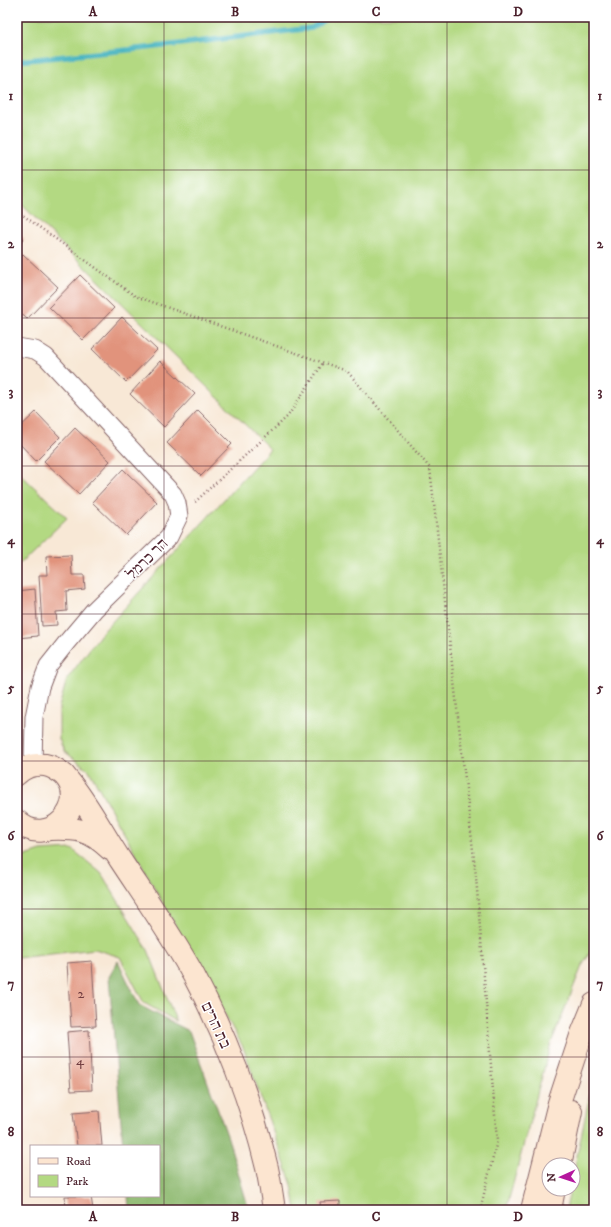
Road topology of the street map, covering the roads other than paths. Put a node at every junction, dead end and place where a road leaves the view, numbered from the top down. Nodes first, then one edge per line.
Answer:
1 (17, 347) edge
2 (25, 770) edge
3 (68, 780) junction
4 (28, 828) edge
5 (118, 857) junction
6 (594, 1004) edge
7 (594, 1022) edge
8 (562, 1157) edge
9 (552, 1197) edge
10 (274, 1210) edge
11 (532, 1210) edge
12 (550, 1210) edge

1 - 2 street, הר כרמל
2 - 3 street, בת הרים
3 - 4 street
3 - 5 street, בת הרים
4 - 5 street, בת הרים
5 - 10 street, בת הרים
6 - 11 street
7 - 8 street
9 - 12 street

